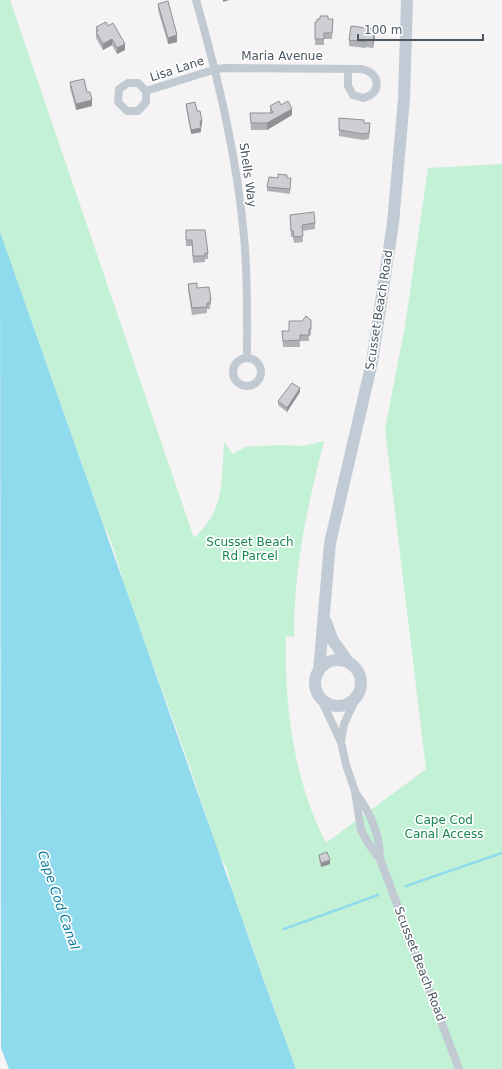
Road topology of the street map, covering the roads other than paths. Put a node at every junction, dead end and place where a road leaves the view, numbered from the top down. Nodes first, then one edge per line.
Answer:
1 (196, 0) edge
2 (407, 0) edge
3 (216, 69) junction
4 (348, 69) dead end
5 (146, 91) dead end
6 (247, 358) dead end
7 (324, 617) junction
8 (348, 662) junction
9 (318, 671) junction
10 (318, 695) junction
11 (356, 696) junction
12 (341, 742) junction
13 (355, 791) junction
14 (380, 859) junction
15 (459, 1069) edge

1 - 3 street, Shells Way
2 - 7 main road, Scusset Beach Road
3 - 4 street, Maria Avenue
3 - 5 street, Lisa Lane
3 - 6 street, Shells Way
7 - 8 main road, Scusset Beach Road
7 - 9 main road, Scusset Beach Road
8 - 9 main road
8 - 11 main road, Scusset Beach Road
9 - 10 main road, Scusset Beach Road
10 - 11 main road
10 - 12 street, Scusset Beach Road
11 - 12 street, Scusset Beach Road
12 - 13 street, Scusset Beach Road
13 - 14 street
13 - 14 street
14 - 15 street, Scusset Beach Road

